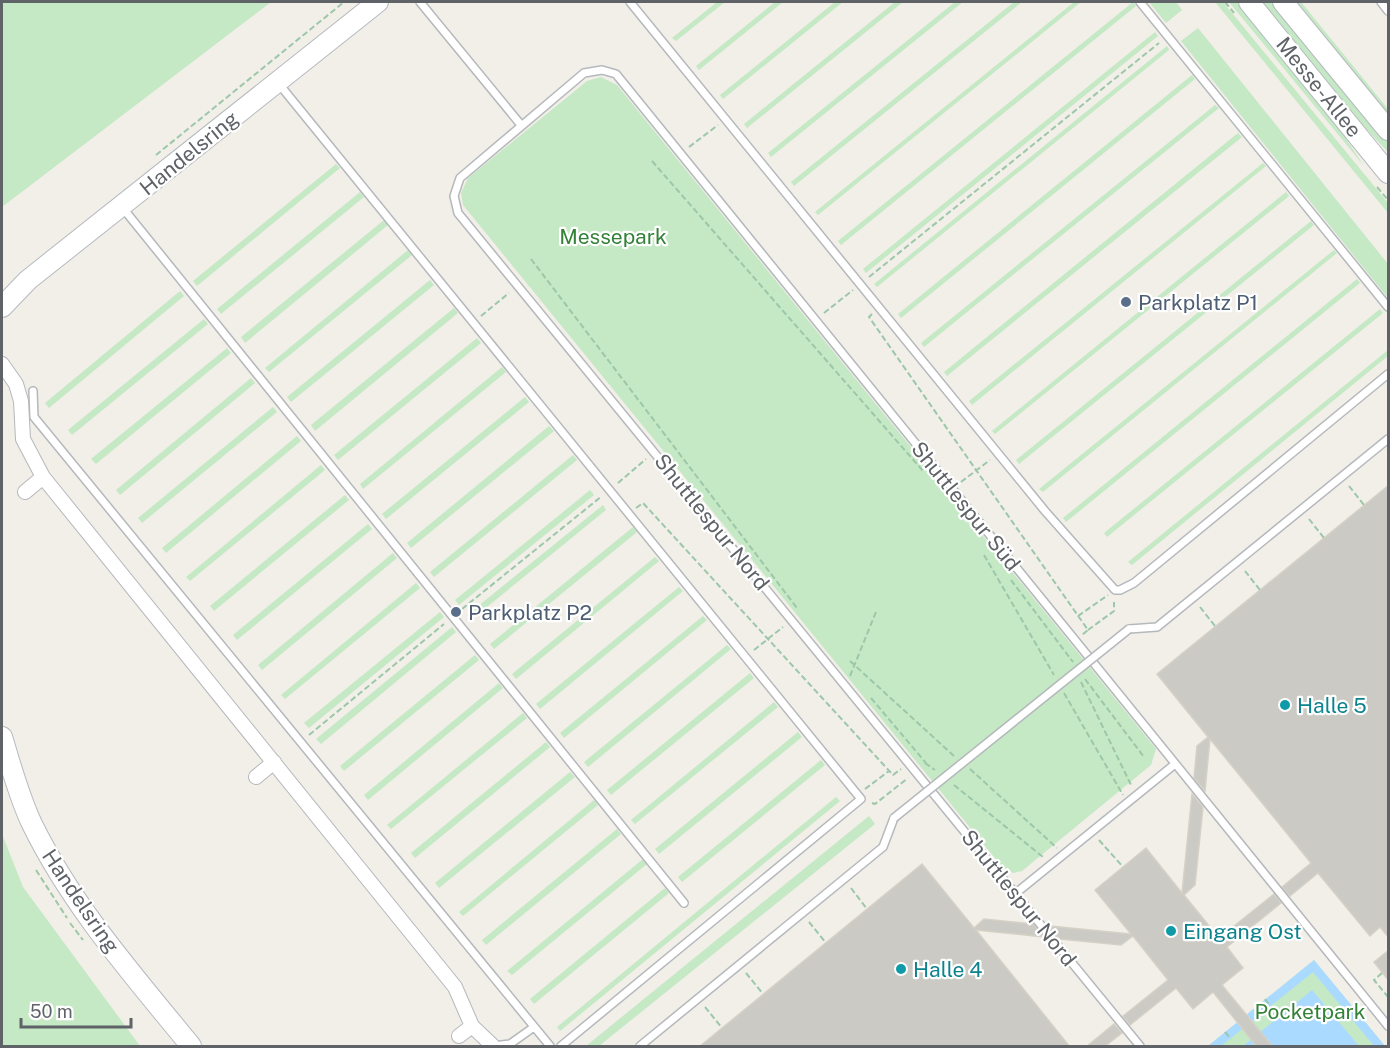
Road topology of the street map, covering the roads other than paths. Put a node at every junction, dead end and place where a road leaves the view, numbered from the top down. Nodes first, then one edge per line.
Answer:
1 (378, 2) edge
2 (420, 2) edge
3 (630, 2) edge
4 (1140, 2) edge
5 (1249, 2) edge
6 (1283, 2) edge
7 (1381, 2) edge
8 (1389, 10) edge
9 (277, 82) junction
10 (521, 125) junction
11 (1389, 130) edge
12 (1389, 173) edge
13 (122, 207) junction
14 (2, 307) edge
15 (1389, 307) edge
16 (2, 364) edge
17 (1389, 374) edge
18 (33, 391) dead end
19 (1389, 439) edge
20 (43, 477) junction
21 (25, 492) dead end
22 (2, 737) edge
23 (274, 762) junction
24 (1175, 764) junction
25 (256, 777) dead end
26 (1016, 893) junction
27 (684, 903) dead end
28 (472, 1026) junction
29 (1389, 1026) edge
30 (534, 1027) junction
31 (459, 1036) dead end
32 (493, 1046) edge
33 (191, 1047) edge
34 (550, 1047) edge
35 (561, 1047) edge
36 (640, 1047) edge
37 (1140, 1047) edge

1 - 9 main road, Handelsring
2 - 10 lane
3 - 17 lane
4 - 15 lane
5 - 12 main road, Messe-Allee
6 - 11 main road, Messe-Allee
7 - 8 lane
9 - 13 main road, Handelsring
9 - 35 lane
10 - 24 lane, Shuttlespur Süd
10 - 26 lane, Shuttlespur Nord
13 - 14 main road, Handelsring
13 - 27 lane
16 - 20 street
18 - 30 lane
19 - 36 lane, bridge
20 - 21 street
20 - 23 street
22 - 33 main road, Handelsring
23 - 25 street
23 - 28 street
24 - 26 lane
24 - 29 lane, Shuttlespur Süd
26 - 37 lane, Shuttlespur Nord
28 - 31 street
28 - 32 street
30 - 32 lane
30 - 34 lane

